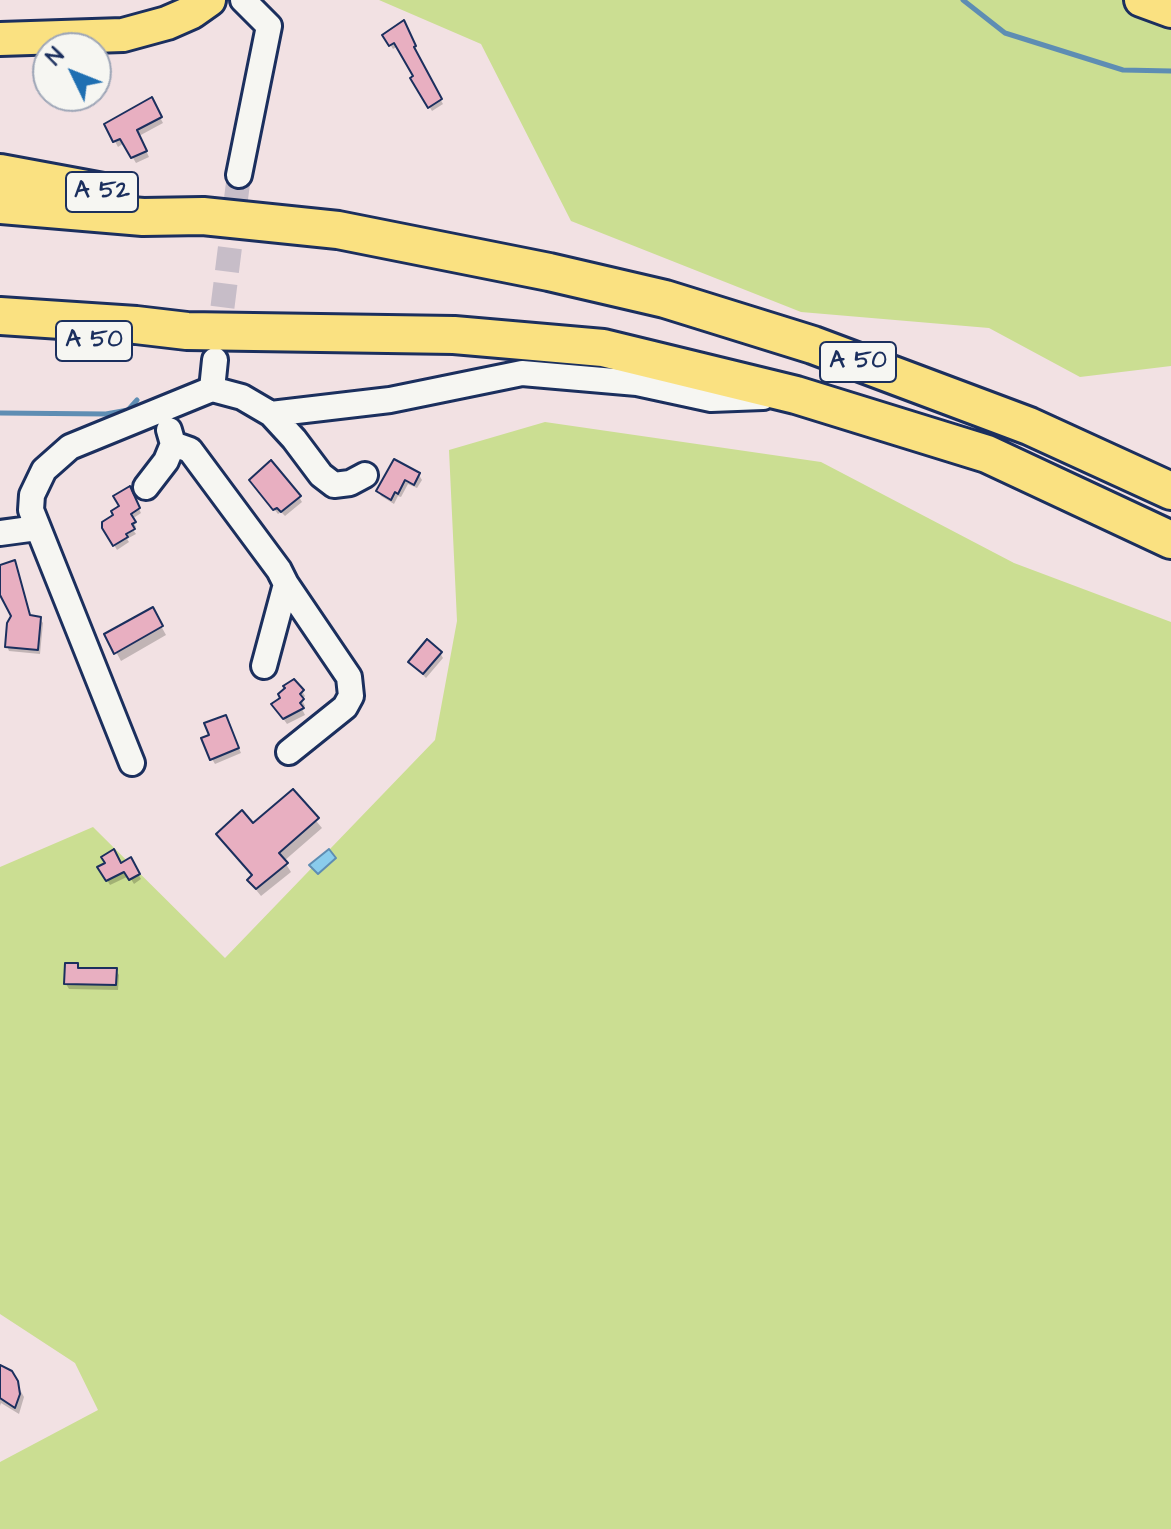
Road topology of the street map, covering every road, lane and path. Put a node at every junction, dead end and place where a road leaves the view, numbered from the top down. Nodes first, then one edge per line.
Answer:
1 (209, 0) edge
2 (243, 0) edge
3 (1141, 0) edge
4 (1171, 11) edge
5 (0, 39) edge
6 (0, 173) edge
7 (239, 175) tunnel mouth
8 (0, 205) edge
9 (203, 216) junction
10 (0, 316) edge
11 (187, 331) junction
12 (0, 340) edge
13 (215, 360) tunnel mouth
14 (212, 389) junction
15 (796, 395) junction
16 (159, 411) junction
17 (271, 414) junction
18 (173, 444) junction
19 (365, 475) dead end
20 (146, 487) dead end
21 (1171, 491) edge
22 (37, 528) junction
23 (0, 533) edge
24 (1171, 540) edge
25 (286, 584) junction
26 (264, 666) dead end
27 (289, 752) dead end
28 (132, 763) dead end

1 - 5 main road
2 - 7 street
3 - 4 main road
6 - 9 highway, A 52
8 - 9 highway, A 50
9 - 21 highway, A 50
10 - 11 highway
11 - 12 highway, A 50
11 - 15 highway, A 50
13 - 14 street
14 - 16 street
14 - 17 street
15 - 17 street
15 - 24 highway, A 50
16 - 18 street
16 - 22 street
17 - 19 street
18 - 20 street
18 - 25 street
22 - 23 street
22 - 28 street
25 - 26 street
25 - 27 street

